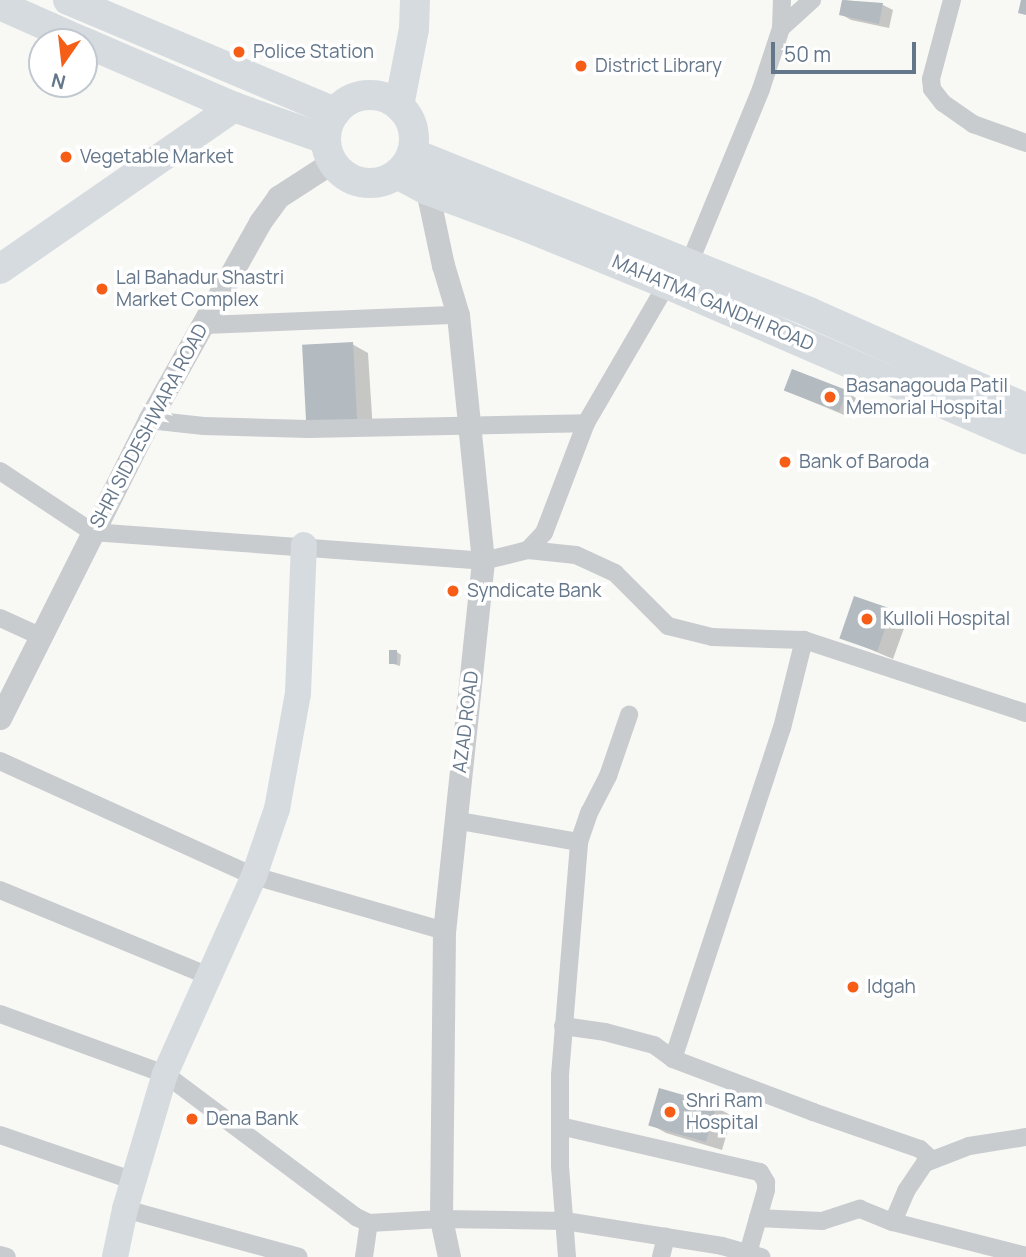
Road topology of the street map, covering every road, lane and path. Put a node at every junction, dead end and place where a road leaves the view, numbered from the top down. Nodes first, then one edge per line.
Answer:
1 (68, 0) edge
2 (415, 0) edge
3 (782, 0) edge
4 (812, 0) edge
5 (952, 0) edge
6 (0, 5) edge
7 (52, 28) edge
8 (781, 28) junction
9 (98, 48) edge
10 (399, 106) junction
11 (234, 107) junction
12 (331, 138) junction
13 (1026, 143) edge
14 (404, 163) junction
15 (427, 190) junction
16 (689, 264) junction
17 (0, 270) edge
18 (667, 284) junction
19 (458, 316) junction
20 (204, 325) junction
21 (1026, 408) edge
22 (149, 420) junction
23 (586, 423) junction
24 (471, 428) junction
25 (1026, 439) edge
26 (0, 471) edge
27 (92, 532) junction
28 (304, 545) junction
29 (528, 550) junction
30 (483, 561) junction
31 (0, 618) edge
32 (42, 637) junction
33 (804, 640) junction
34 (1026, 713) edge
35 (629, 715) dead end
36 (0, 718) edge
37 (0, 761) edge
38 (454, 820) junction
39 (579, 842) junction
40 (254, 876) junction
41 (0, 890) edge
42 (444, 931) junction
43 (209, 976) junction
44 (0, 1014) edge
45 (563, 1026) junction
46 (673, 1059) junction
47 (165, 1074) junction
48 (560, 1126) junction
49 (0, 1135) edge
50 (1026, 1136) edge
51 (932, 1160) junction
52 (134, 1181) junction
53 (125, 1209) junction
54 (758, 1218) junction
55 (441, 1219) junction
56 (565, 1220) junction
57 (893, 1222) junction
58 (369, 1223) junction
59 (666, 1237) junction
60 (0, 1255) edge
61 (754, 1255) edge
62 (1026, 1256) edge
63 (7, 1257) edge
64 (115, 1257) edge
65 (299, 1257) edge
66 (364, 1257) edge
67 (449, 1257) edge
68 (567, 1257) edge
69 (661, 1257) edge

1 - 12 main road
2 - 10 main road
3 - 8 street
4 - 8 street
5 - 13 street
6 - 7 main road
8 - 16 street
9 - 11 main road
10 - 12 main road
10 - 14 main road
11 - 12 main road
11 - 17 main road
12 - 14 main road
12 - 20 street, SHRI SIDDESHWARA ROAD
14 - 15 main road, MAHATMA GANDHI ROAD
14 - 16 main road, MAHATMA GANDHI ROAD
15 - 18 main road, MAHATMA GANDHI ROAD
15 - 19 street, AZAD ROAD
16 - 21 main road, MAHATMA GANDHI ROAD
18 - 23 street
18 - 25 main road, MAHATMA GANDHI ROAD
19 - 20 street
19 - 24 street, AZAD ROAD
20 - 22 street, SHRI SIDDESHWARA ROAD
22 - 24 street
22 - 27 street, SHRI SIDDESHWARA ROAD
23 - 24 street
23 - 29 street
24 - 30 street, AZAD ROAD
26 - 27 street
27 - 28 street
27 - 32 street, SHRI SIDDESHWARA ROAD
28 - 30 street
28 - 40 main road
29 - 30 street
29 - 33 street
30 - 38 street, AZAD ROAD
31 - 32 street
32 - 36 street, SHRI SIDDESHWARA ROAD
33 - 34 street
33 - 46 street
35 - 39 street
37 - 40 street
38 - 39 street
38 - 42 street, AZAD ROAD
39 - 45 street
40 - 42 street
40 - 43 main road
41 - 43 street
42 - 55 street, AZAD ROAD
43 - 47 main road
44 - 47 street
45 - 46 street
45 - 48 street
46 - 51 street
47 - 52 main road
47 - 58 street
48 - 54 street
48 - 56 street
49 - 52 street
50 - 51 street
51 - 57 street
52 - 53 main road
53 - 64 main road
53 - 65 street
54 - 57 street
54 - 61 street
55 - 56 street
55 - 58 street
55 - 67 street, AZAD ROAD
56 - 59 street
56 - 68 street
57 - 62 street
58 - 66 street
59 - 61 street
59 - 69 street
60 - 63 street

